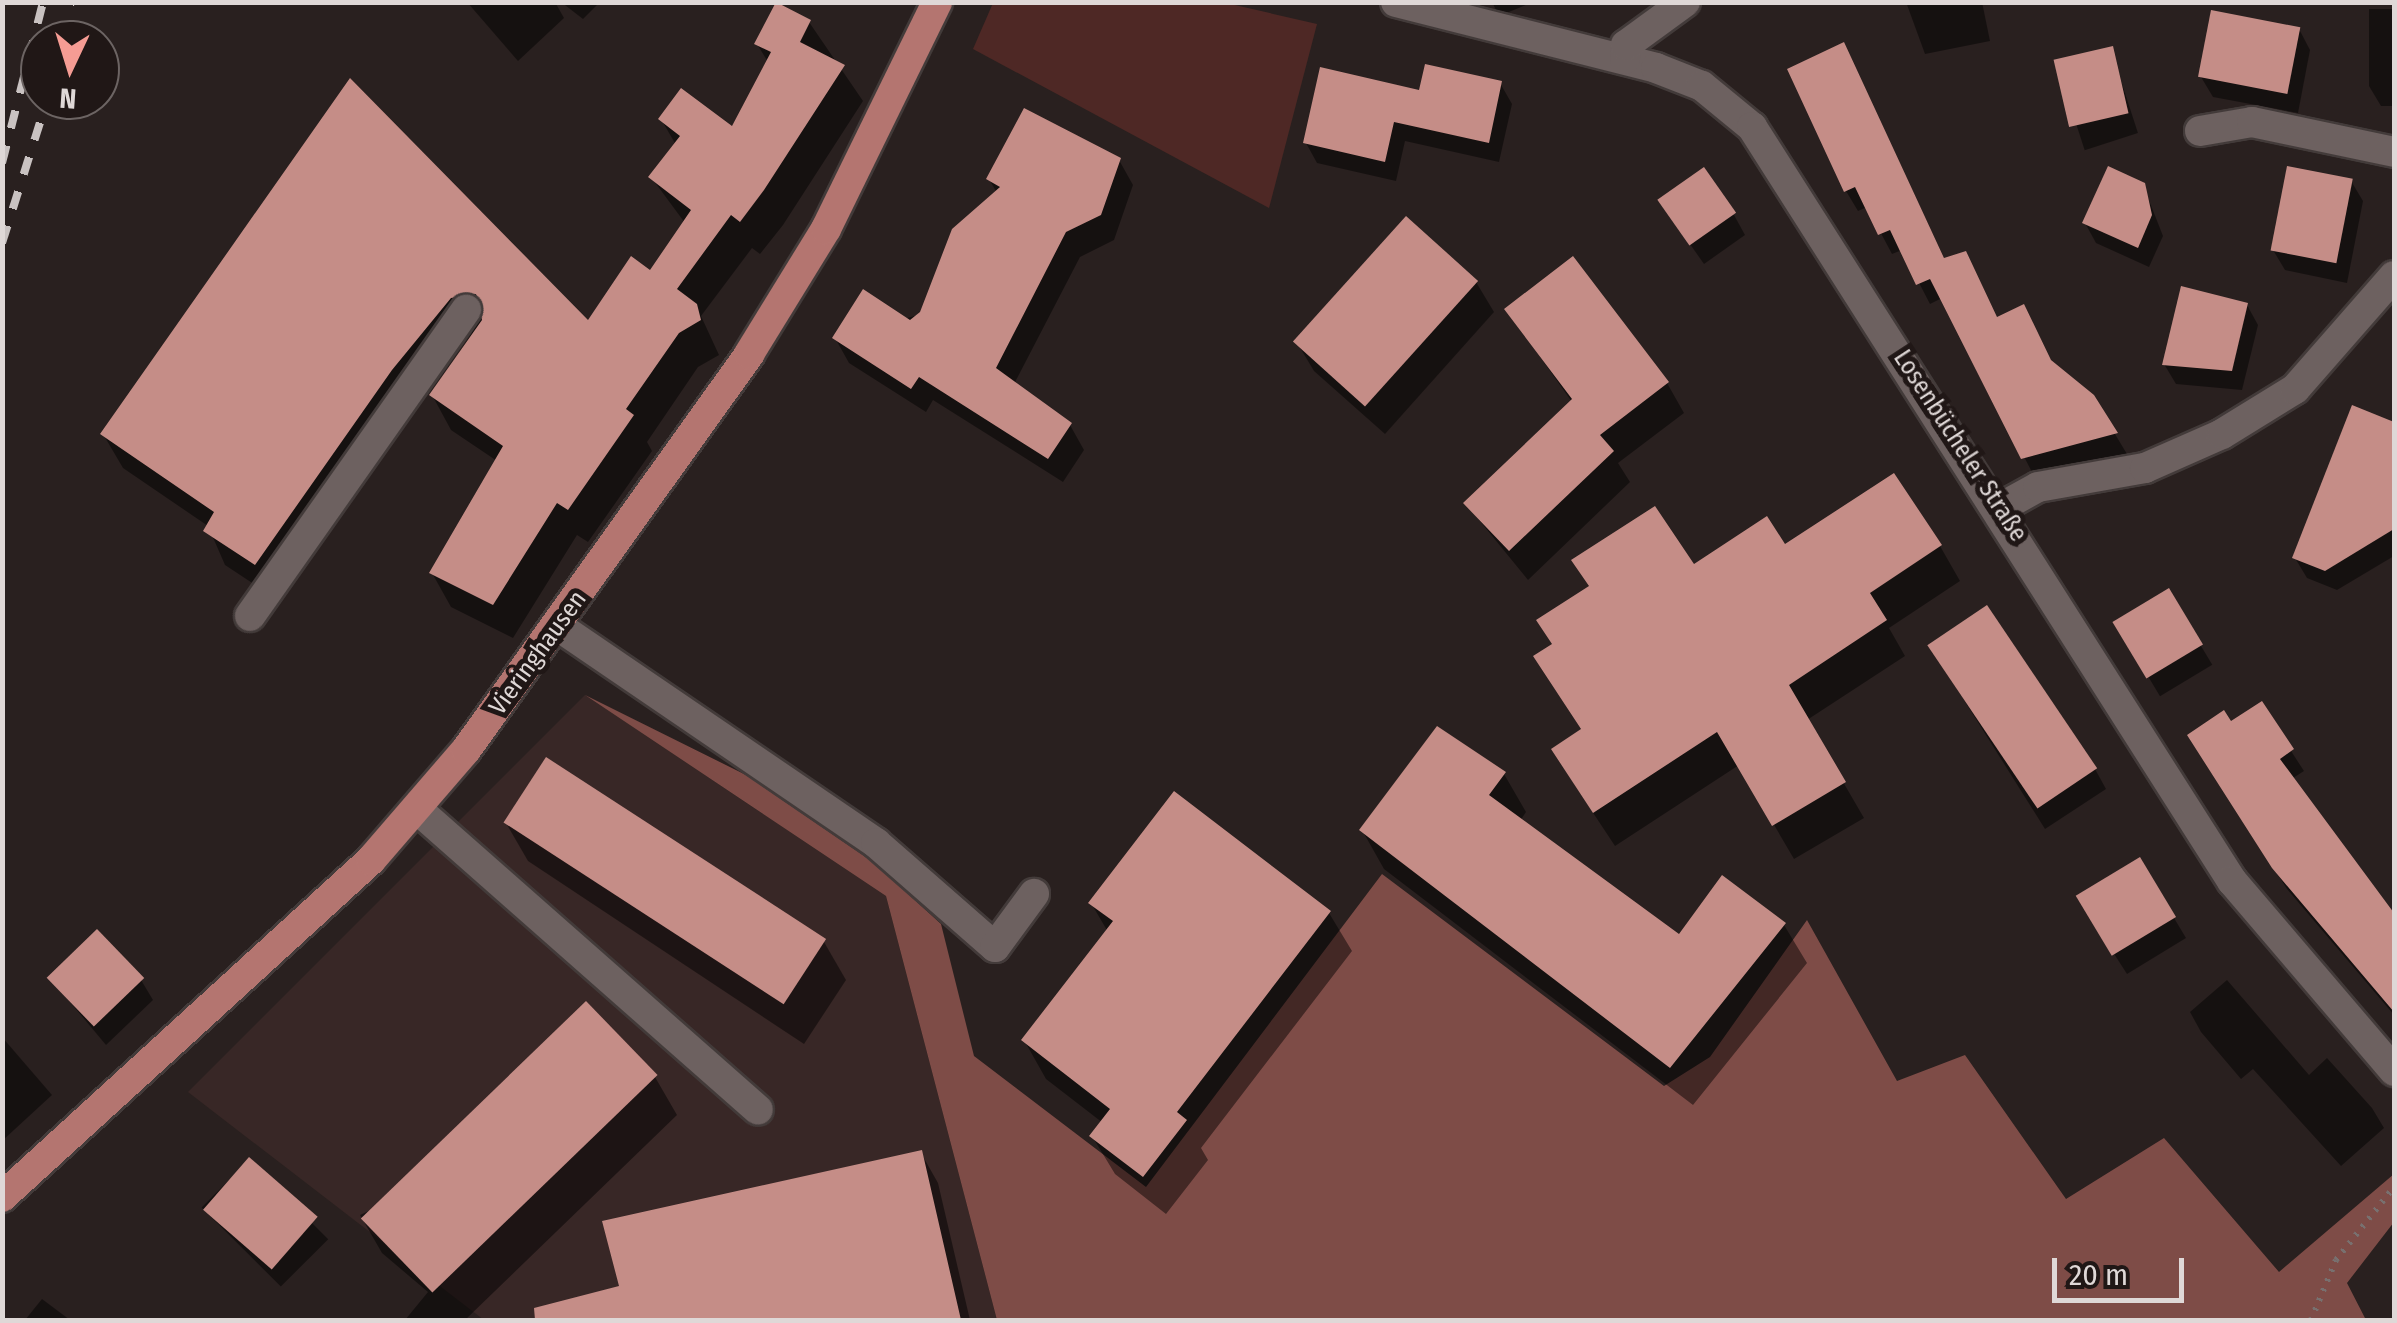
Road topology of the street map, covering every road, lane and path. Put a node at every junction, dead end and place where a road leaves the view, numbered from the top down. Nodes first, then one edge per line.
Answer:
1 (937, 2) edge
2 (1396, 2) edge
3 (1685, 2) edge
4 (1625, 60) junction
5 (2200, 131) dead end
6 (2394, 152) edge
7 (2394, 276) edge
8 (466, 310) dead end
9 (2000, 508) junction
10 (250, 616) dead end
11 (558, 626) junction
12 (418, 810) junction
13 (1034, 894) dead end
14 (2394, 1072) edge
15 (758, 1110) dead end
16 (2394, 1187) edge
17 (2, 1197) edge
18 (2312, 1320) edge

1 - 11 main road, Vieringhausen
2 - 4 street, Losenbücheler Straße
3 - 4 street
4 - 9 street, Losenbücheler Straße
5 - 6 street
7 - 9 street
8 - 10 street
9 - 14 street, Losenbücheler Straße
11 - 12 main road, Vieringhausen
11 - 13 street
12 - 15 street
12 - 17 main road, Vieringhausen
16 - 18 path

